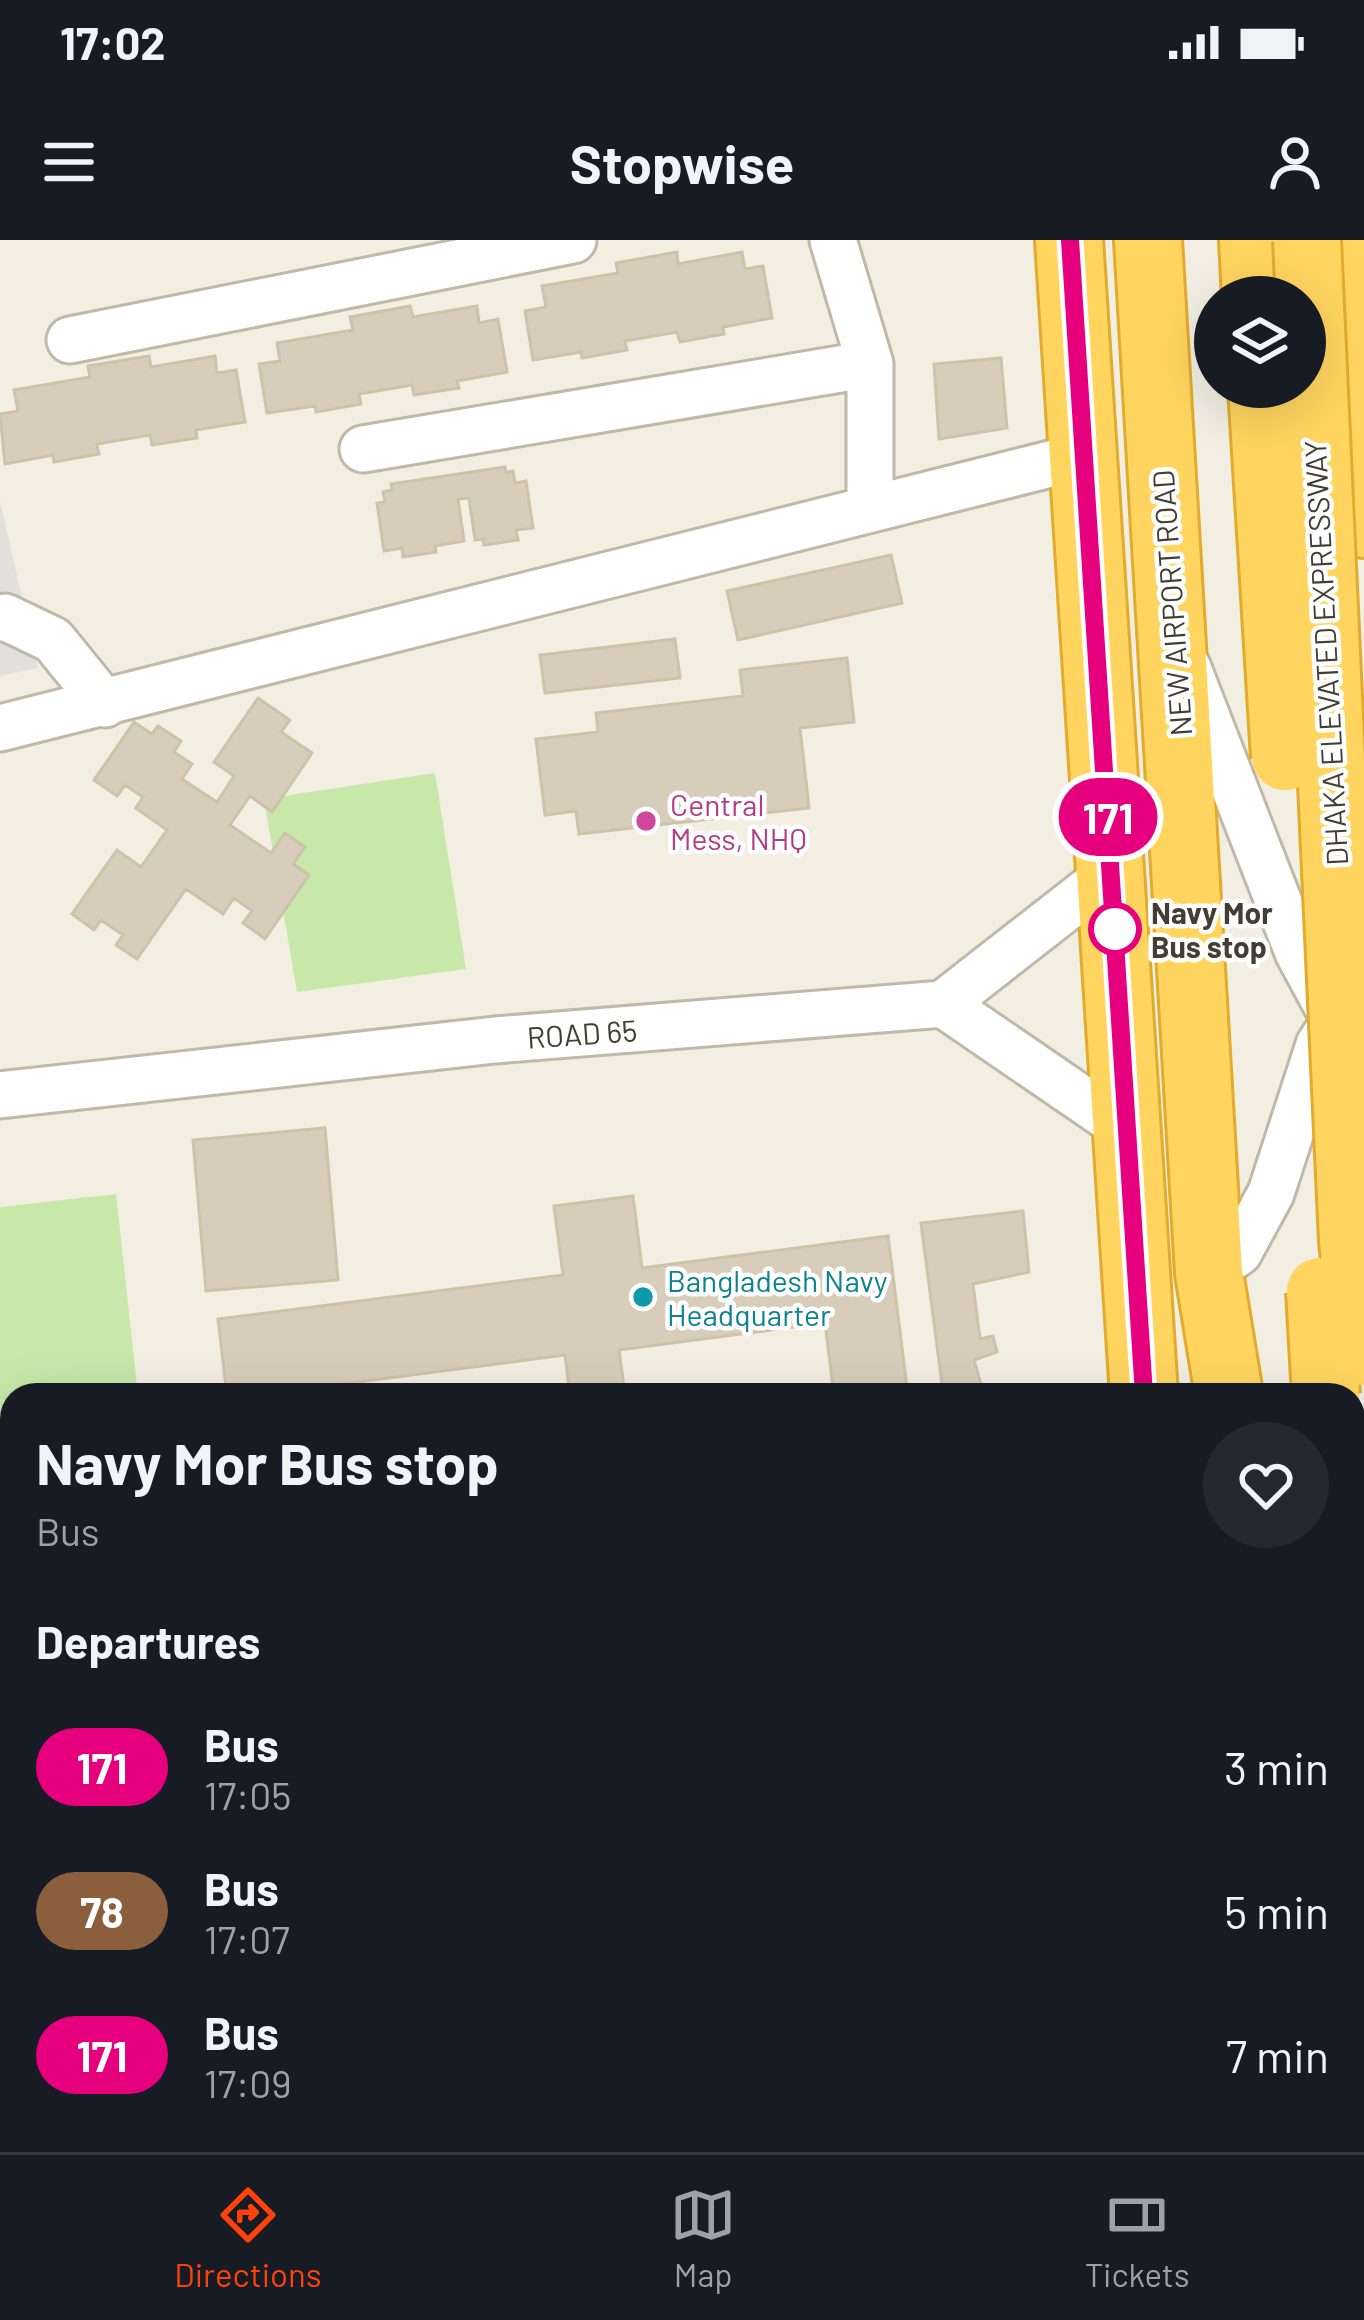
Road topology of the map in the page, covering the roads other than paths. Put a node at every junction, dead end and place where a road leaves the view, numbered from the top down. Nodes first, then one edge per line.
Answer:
1 (573, 240) edge
2 (833, 240) edge
3 (1070, 240) edge
4 (1148, 240) edge
5 (1346, 240) edge
6 (1264, 253) edge
7 (70, 340) dead end
8 (870, 364) junction
9 (1263, 408) edge
10 (363, 449) dead end
11 (1082, 456) junction
12 (870, 508) junction
13 (1364, 524) edge
14 (0, 618) edge
15 (1173, 629) junction
16 (105, 704) junction
17 (0, 728) edge
18 (1112, 872) junction
19 (943, 1004) junction
20 (1349, 1016) edge
21 (0, 1095) edge
22 (1127, 1130) junction
23 (1209, 1273) junction
24 (1364, 1352) edge
25 (1143, 1383) edge
26 (1227, 1383) edge
27 (1325, 1383) edge

1 - 7 street
2 - 8 street
3 - 11 highway
4 - 15 highway, NEW AIRPORT ROAD
5 - 13 highway
6 - 24 highway, DHAKA ELEVATED EXPRESSWAY, bridge
8 - 10 street
8 - 12 street
9 - 27 highway, DHAKA ELEVATED EXPRESSWAY, bridge
11 - 12 street
11 - 18 highway
12 - 16 street
14 - 16 street
15 - 20 street
15 - 23 highway, NEW AIRPORT ROAD
16 - 17 street
18 - 19 street
18 - 22 highway
19 - 21 street, ROAD 65
19 - 22 street
20 - 23 street
22 - 25 highway
23 - 26 highway, NEW AIRPORT ROAD

